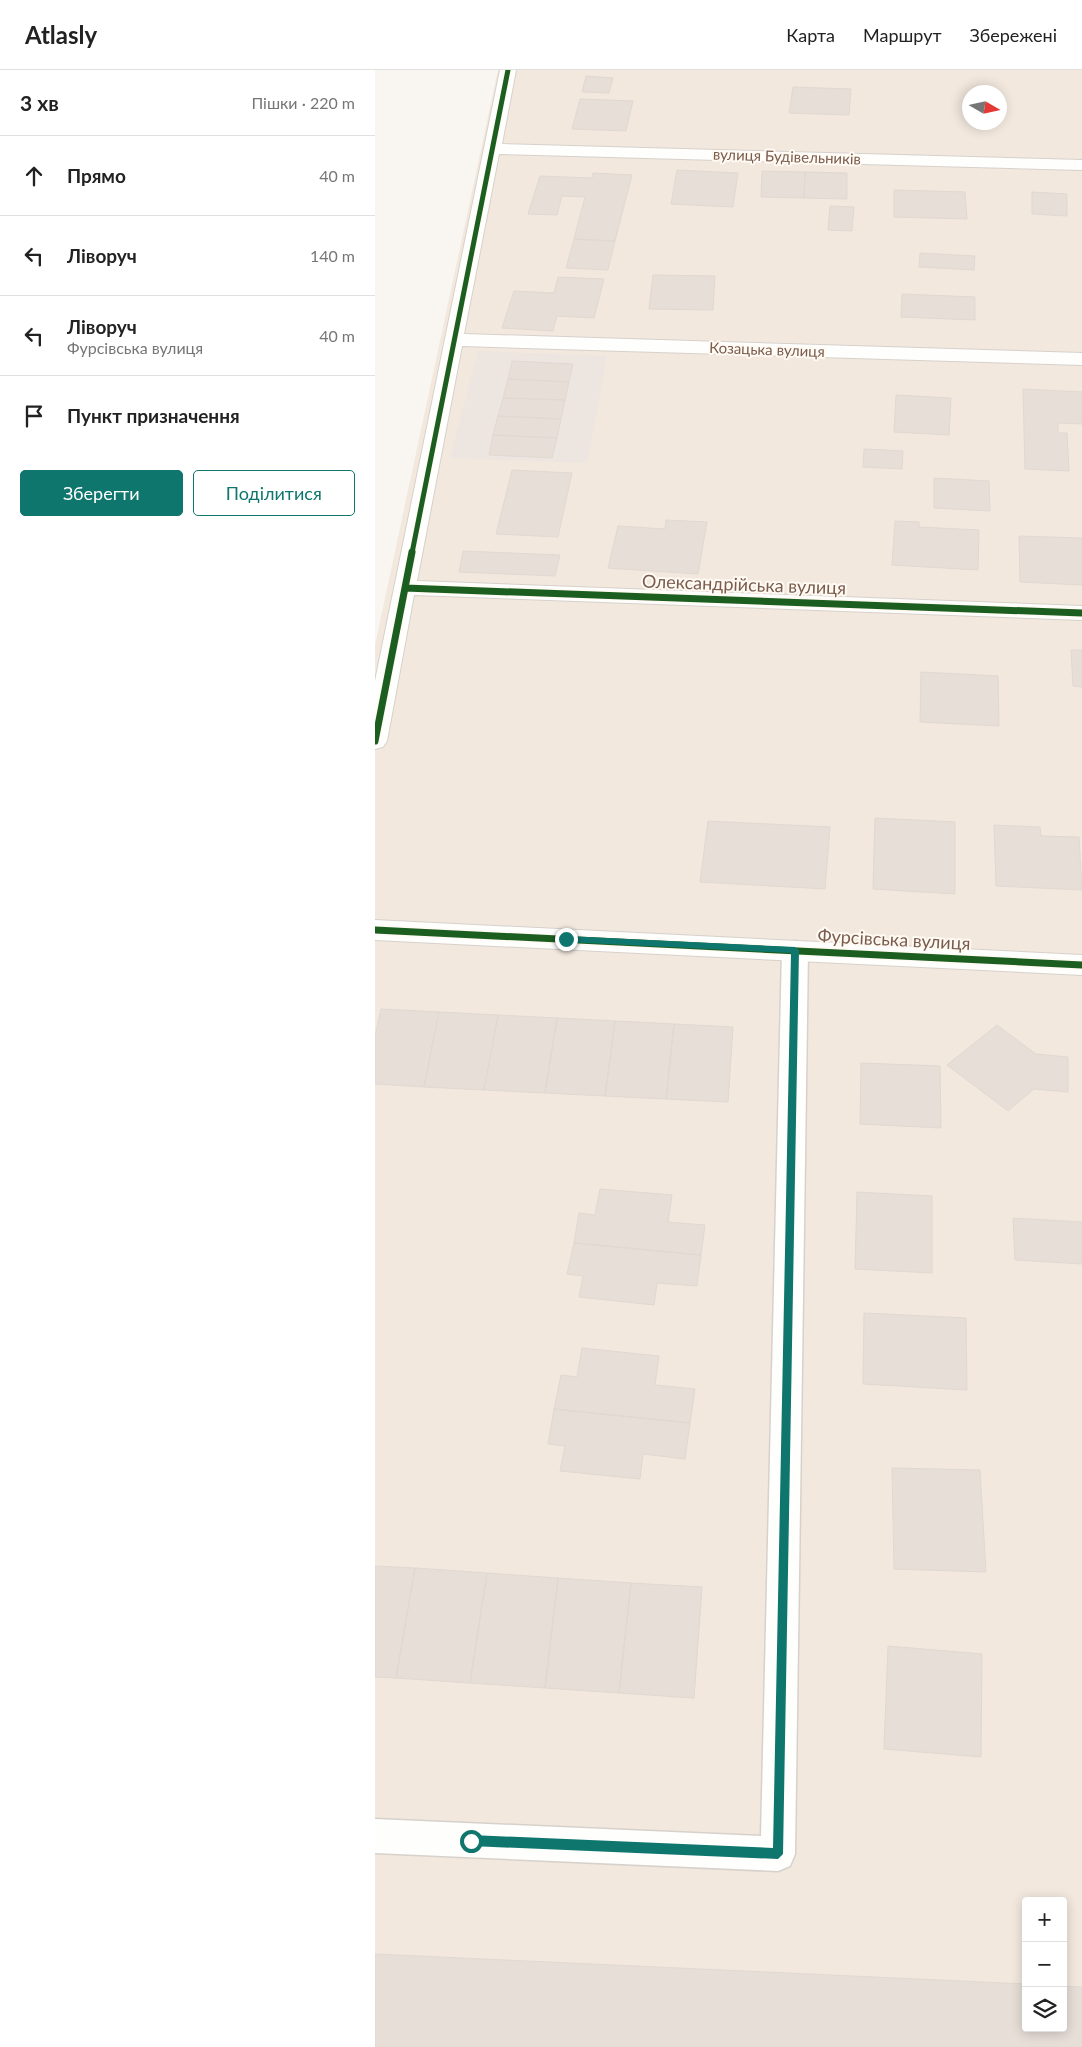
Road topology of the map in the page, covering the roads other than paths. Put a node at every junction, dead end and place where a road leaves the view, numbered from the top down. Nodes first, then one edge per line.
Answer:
1 (508, 70) edge
2 (492, 149) junction
3 (1082, 165) edge
4 (453, 340) junction
5 (1082, 360) edge
6 (405, 588) junction
7 (1082, 613) edge
8 (375, 742) edge
9 (375, 930) edge
10 (795, 950) junction
11 (1082, 965) edge
12 (375, 1836) edge

1 - 2 street
2 - 3 street, вулиця Будівельників
2 - 4 street
4 - 5 street, Козацька вулиця
4 - 6 street
6 - 7 street, Олександрійська вулиця
6 - 8 street
9 - 10 street, Фурсівська вулиця
10 - 11 street, Фурсівська вулиця
10 - 12 lane

